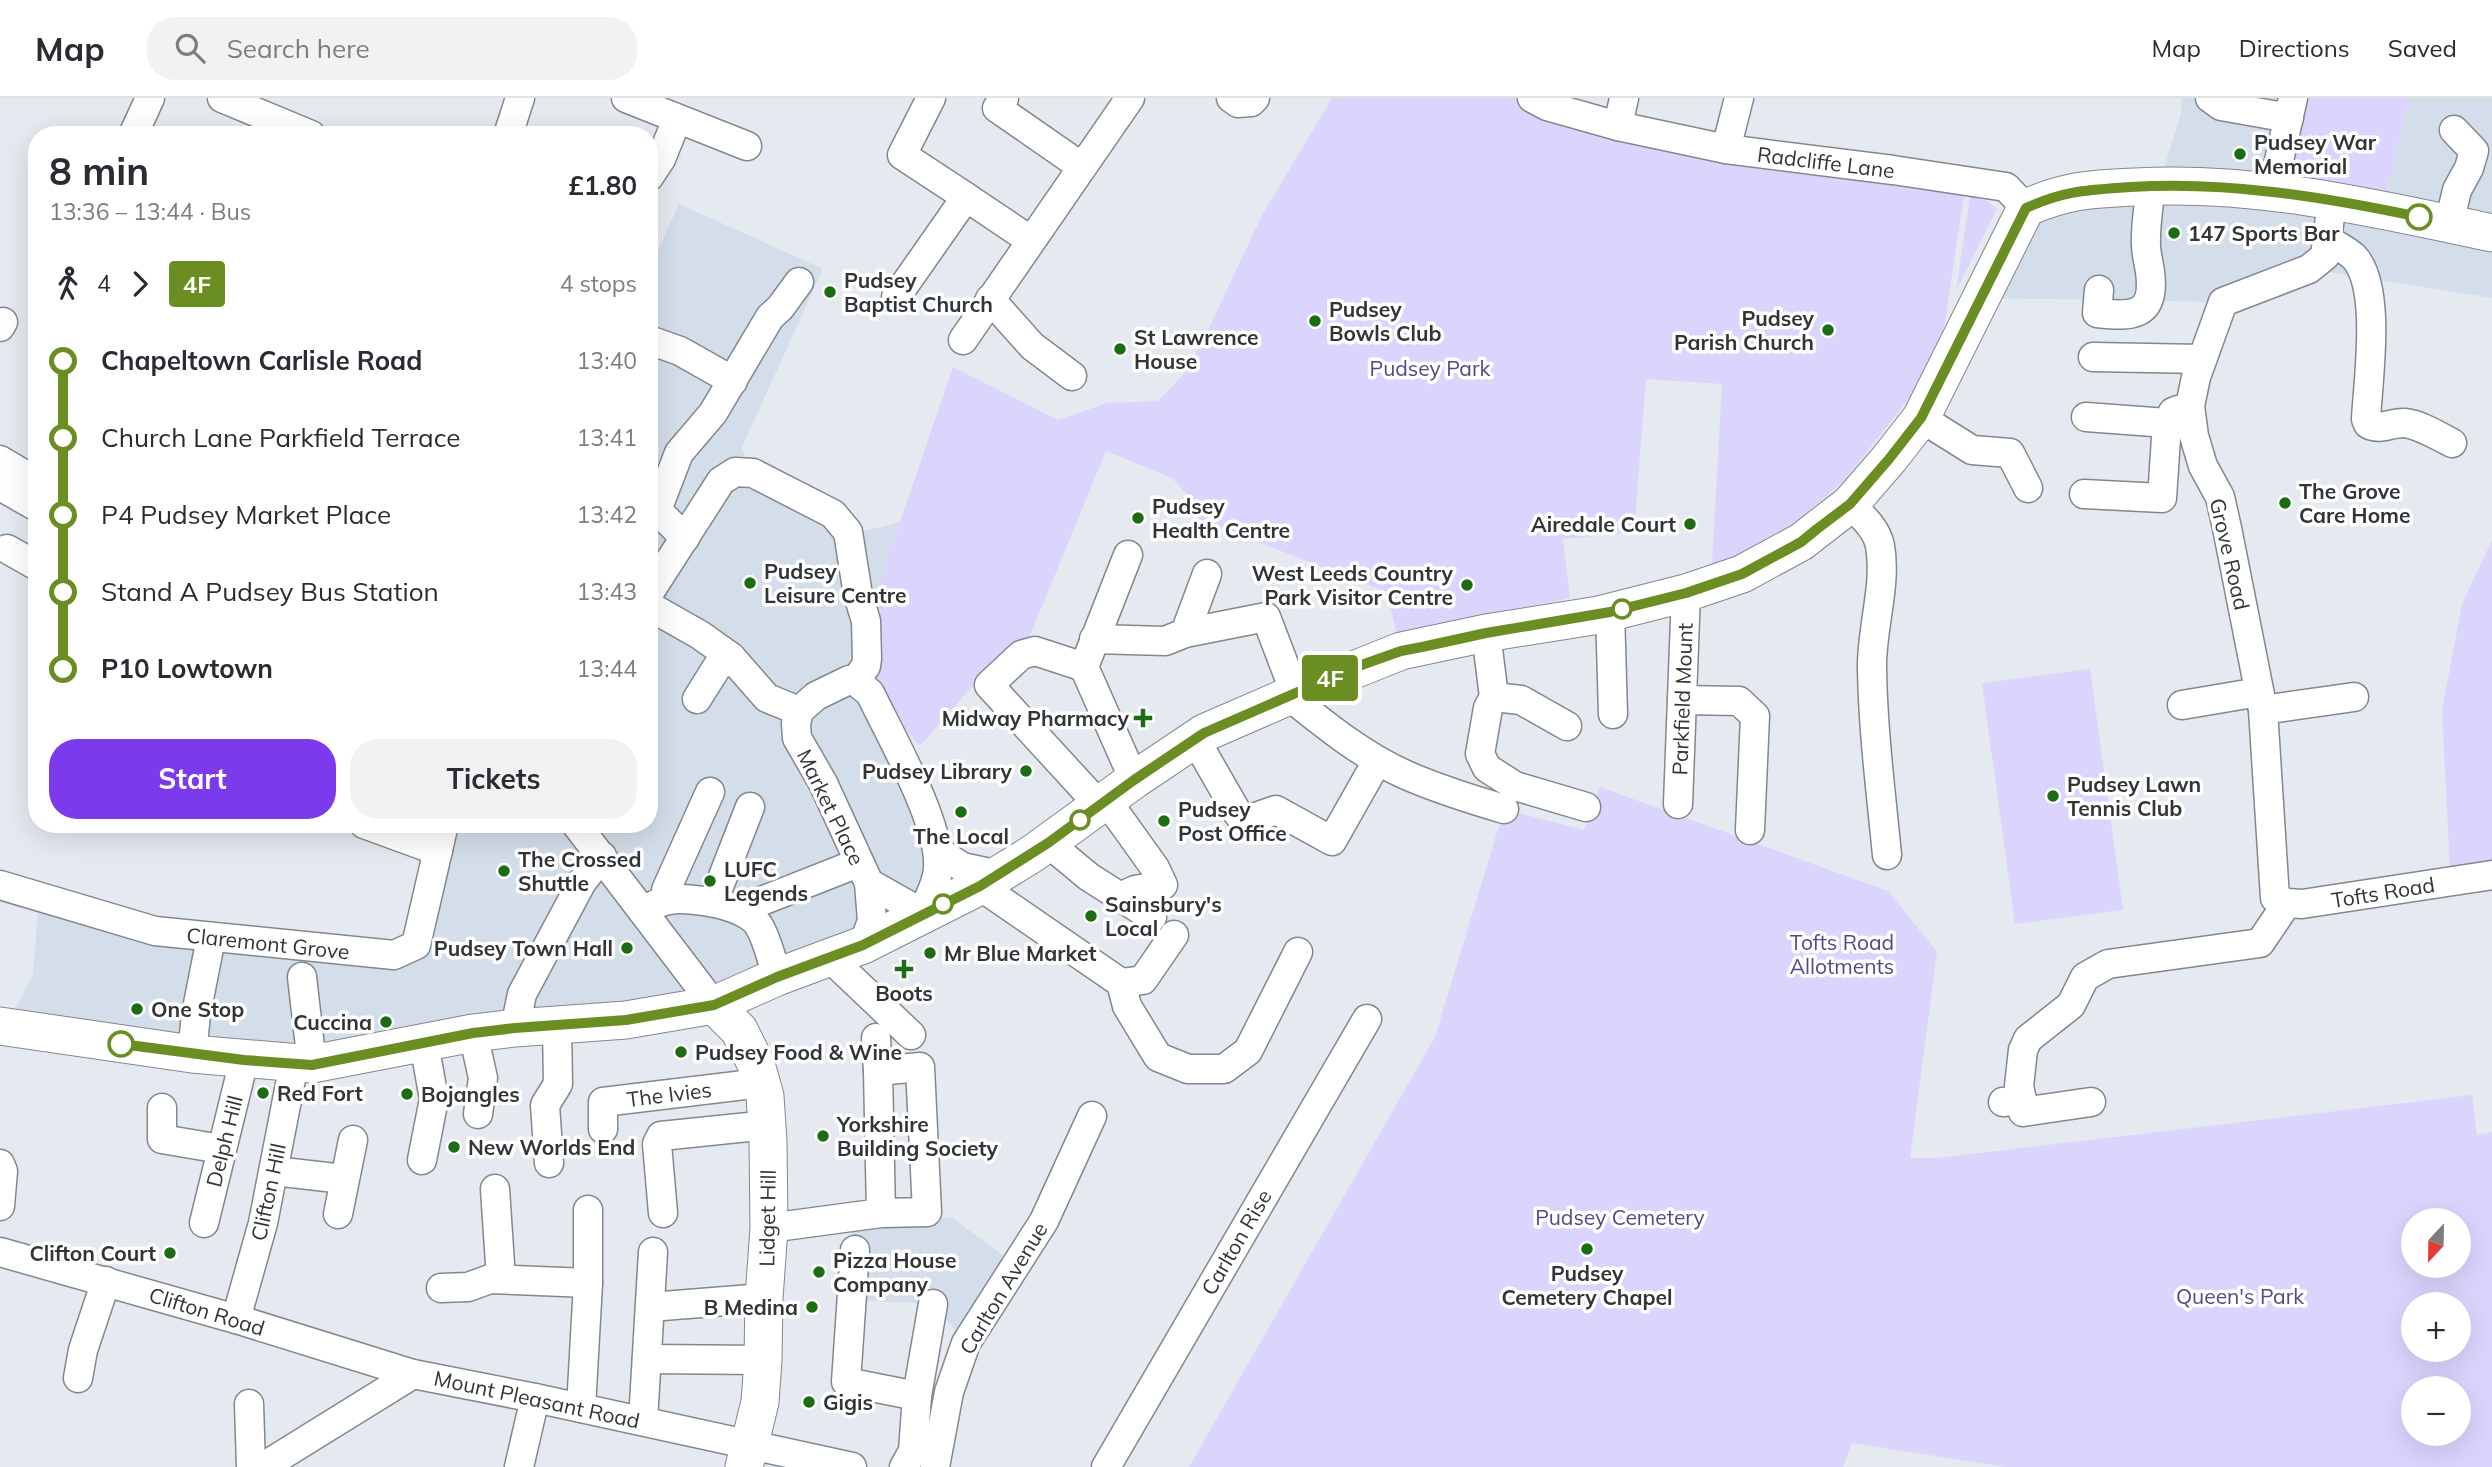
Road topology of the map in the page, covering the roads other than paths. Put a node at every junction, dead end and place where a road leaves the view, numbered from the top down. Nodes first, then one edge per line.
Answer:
1 (150, 98) edge
2 (222, 98) edge
3 (520, 98) edge
4 (932, 98) edge
5 (1004, 98) edge
6 (1130, 98) edge
7 (1231, 98) edge
8 (1255, 98) edge
9 (1532, 98) edge
10 (1624, 98) edge
11 (1739, 98) edge
12 (2210, 98) edge
13 (634, 99) edge
14 (2291, 108) edge
15 (677, 119) junction
16 (137, 126) edge
17 (289, 126) edge
18 (511, 126) edge
19 (1618, 126) junction
20 (2454, 130) dead end
21 (747, 146) dead end
22 (2483, 148) edge
23 (1726, 149) junction
24 (658, 164) edge
25 (1082, 167) junction
26 (2151, 186) junction
27 (2272, 192) junction
28 (966, 197) junction
29 (2332, 201) junction
30 (2026, 208) junction
31 (2449, 223) junction
32 (2492, 233) edge
33 (2327, 239) junction
34 (1030, 240) junction
35 (799, 282) dead end
36 (2099, 290) dead end
37 (896, 297) dead end
38 (990, 299) junction
39 (962, 340) dead end
40 (658, 343) edge
41 (2093, 357) dead end
42 (2202, 359) junction
43 (1073, 376) dead end
44 (733, 381) junction
45 (2190, 406) junction
46 (2085, 417) dead end
47 (1921, 418) junction
48 (2167, 423) junction
49 (2452, 443) dead end
50 (0, 460) edge
51 (28, 477) edge
52 (0, 486) edge
53 (2028, 488) dead end
54 (2084, 494) dead end
55 (28, 502) edge
56 (1850, 504) junction
57 (658, 507) edge
58 (658, 511) edge
59 (685, 538) junction
60 (7, 549) dead end
61 (1128, 555) dead end
62 (28, 561) edge
63 (1207, 574) dead end
64 (658, 579) edge
65 (1686, 593) junction
66 (658, 611) edge
67 (1610, 612) junction
68 (1185, 633) junction
69 (1486, 633) junction
70 (1094, 639) junction
71 (731, 657) junction
72 (1084, 667) junction
73 (855, 681) junction
74 (1292, 694) junction
75 (1494, 696) junction
76 (2354, 697) dead end
77 (697, 699) dead end
78 (1682, 700) junction
79 (2261, 701) junction
80 (2180, 707) dead end
81 (799, 711) junction
82 (1613, 714) dead end
83 (1567, 726) dead end
84 (1195, 739) junction
85 (1371, 772) dead end
86 (710, 792) dead end
87 (1114, 795) junction
88 (1678, 804) dead end
89 (750, 807) dead end
90 (1586, 807) dead end
91 (1504, 809) dead end
92 (1750, 830) dead end
93 (417, 833) edge
94 (583, 833) edge
95 (441, 837) edge
96 (1048, 843) junction
97 (938, 851) junction
98 (1887, 855) dead end
99 (602, 856) junction
100 (863, 873) junction
101 (2492, 875) edge
102 (990, 880) junction
103 (0, 886) edge
104 (1120, 897) junction
105 (2281, 901) junction
106 (713, 902) junction
107 (656, 905) junction
108 (922, 913) junction
109 (1152, 917) dead end
110 (753, 919) junction
111 (1174, 935) dead end
112 (211, 938) junction
113 (863, 945) junction
114 (1298, 952) dead end
115 (829, 957) junction
116 (302, 977) dead end
117 (777, 977) junction
118 (1121, 983) junction
119 (714, 1005) junction
120 (1367, 1019) dead end
121 (0, 1026) edge
122 (557, 1026) junction
123 (515, 1028) junction
124 (473, 1033) junction
125 (911, 1035) dead end
126 (876, 1038) dead end
127 (424, 1043) junction
128 (192, 1054) junction
129 (244, 1060) junction
130 (303, 1064) junction
131 (878, 1071) junction
132 (761, 1083) junction
133 (2091, 1102) dead end
134 (162, 1108) dead end
135 (478, 1114) dead end
136 (1092, 1116) dead end
137 (767, 1125) junction
138 (603, 1129) dead end
139 (353, 1140) dead end
140 (221, 1149) junction
141 (422, 1160) dead end
142 (548, 1163) dead end
143 (0, 1164) edge
144 (274, 1171) junction
145 (344, 1179) junction
146 (495, 1189) dead end
147 (0, 1206) edge
148 (588, 1210) dead end
149 (663, 1213) dead end
150 (881, 1213) junction
151 (338, 1214) dead end
152 (204, 1223) dead end
153 (769, 1228) junction
154 (855, 1250) dead end
155 (1, 1252) edge
156 (653, 1252) dead end
157 (501, 1279) junction
158 (106, 1281) junction
159 (588, 1283) junction
160 (441, 1289) dead end
161 (764, 1298) junction
162 (933, 1304) dead end
163 (650, 1307) junction
164 (236, 1319) junction
165 (647, 1359) junction
166 (763, 1360) junction
167 (413, 1374) junction
168 (78, 1378) dead end
169 (917, 1396) junction
170 (536, 1398) junction
171 (250, 1404) dead end
172 (580, 1408) junction
173 (643, 1421) junction
174 (747, 1456) edge
175 (251, 1467) edge
176 (263, 1467) edge
177 (519, 1467) edge
178 (852, 1467) edge
179 (904, 1467) edge
180 (935, 1467) edge
181 (1106, 1467) edge

1 - 16 street
2 - 17 street
3 - 18 street
4 - 28 street
5 - 25 street
6 - 25 street
7 - 8 street
9 - 19 street, Radcliffe Lane
10 - 19 street
11 - 23 street
12 - 14 street
13 - 15 street
14 - 27 street
15 - 21 street
15 - 24 street
19 - 23 street, Radcliffe Lane
20 - 22 street
22 - 31 street
23 - 30 street, Radcliffe Lane
25 - 34 street
26 - 27 main road
26 - 30 main road
26 - 36 street
27 - 29 main road
28 - 34 street
28 - 37 street
29 - 31 main road
29 - 33 street, Grove Road
30 - 47 main road
31 - 32 main road
33 - 42 street, Grove Road
33 - 49 street
34 - 38 street
35 - 44 street
38 - 39 street
38 - 43 street
40 - 44 street
41 - 42 street
42 - 45 street, Grove Road
44 - 57 street
45 - 48 street
45 - 79 street, Grove Road
46 - 48 street
47 - 53 street
47 - 56 main road
48 - 54 street
50 - 51 street
52 - 55 street
56 - 65 main road
56 - 98 street
58 - 59 street
59 - 64 street
59 - 73 street
60 - 62 street
61 - 70 street
63 - 68 street
65 - 67 main road
65 - 78 street, Parkfield Mount
66 - 71 street
67 - 69 main road
67 - 82 street
68 - 70 street
68 - 74 street
69 - 74 main road
69 - 75 street
70 - 72 street
71 - 77 street
71 - 81 street
72 - 87 street
72 - 87 street
73 - 81 street
73 - 97 street
74 - 84 main road
74 - 91 street
75 - 83 street
75 - 90 street
76 - 79 street
78 - 88 street, Parkfield Mount
78 - 92 street
79 - 80 street
79 - 105 street, Grove Road
81 - 100 street, Market Place
84 - 85 street
84 - 87 main road
86 - 107 street
87 - 96 main road
87 - 104 street
89 - 106 street
93 - 95 street
94 - 99 street
95 - 112 street, Claremont Grove
96 - 102 main road
96 - 104 street
97 - 102 street
97 - 108 street
99 - 107 street
99 - 123 street
100 - 108 street, Market Place
100 - 110 street
100 - 113 street, Market Place
101 - 105 street, Tofts Road
102 - 108 main road
102 - 118 street
103 - 112 street, Claremont Grove
104 - 109 street
105 - 133 street
106 - 107 street
106 - 110 street
107 - 119 street
108 - 113 main road
110 - 117 street
111 - 118 street
112 - 128 street
113 - 115 main road
114 - 118 street
115 - 117 main road
115 - 125 street
116 - 130 street, Clifton Hill
117 - 119 main road
119 - 122 main road
119 - 132 main road, Lidget Hill
120 - 181 street, Carlton Rise
121 - 128 main road
122 - 123 main road
122 - 142 street
123 - 124 main road
124 - 127 main road
124 - 135 street
126 - 131 street
127 - 130 main road
127 - 141 street
128 - 129 main road
129 - 130 main road
129 - 140 street, Delph Hill
130 - 144 street, Clifton Hill
131 - 150 street
131 - 150 street
132 - 137 main road, Lidget Hill
132 - 138 street, The Ivies
134 - 140 street
136 - 180 street, Carlton Avenue
137 - 149 street
137 - 153 main road, Lidget Hill
139 - 145 street
140 - 152 street, Delph Hill
143 - 147 street
144 - 145 street
144 - 164 street, Clifton Hill
145 - 151 street
146 - 157 street
148 - 159 street
150 - 153 street
153 - 161 main road, Lidget Hill
154 - 169 street
155 - 158 street, Clifton Road
156 - 163 street
157 - 159 street
157 - 160 street
158 - 164 street, Clifton Road
158 - 168 street
159 - 172 street
161 - 163 street
161 - 166 main road, Lidget Hill
162 - 169 street
163 - 165 street
164 - 167 street, Clifton Road
165 - 166 street
165 - 173 street
166 - 174 main road, Lidget Hill
167 - 170 street, Mount Pleasant Road
167 - 176 street, Mount Pleasant Road
169 - 179 street
170 - 172 street, Mount Pleasant Road
170 - 177 street
171 - 175 street
172 - 173 street, Mount Pleasant Road
173 - 174 street, Mount Pleasant Road
174 - 178 street, Mount Pleasant Road

